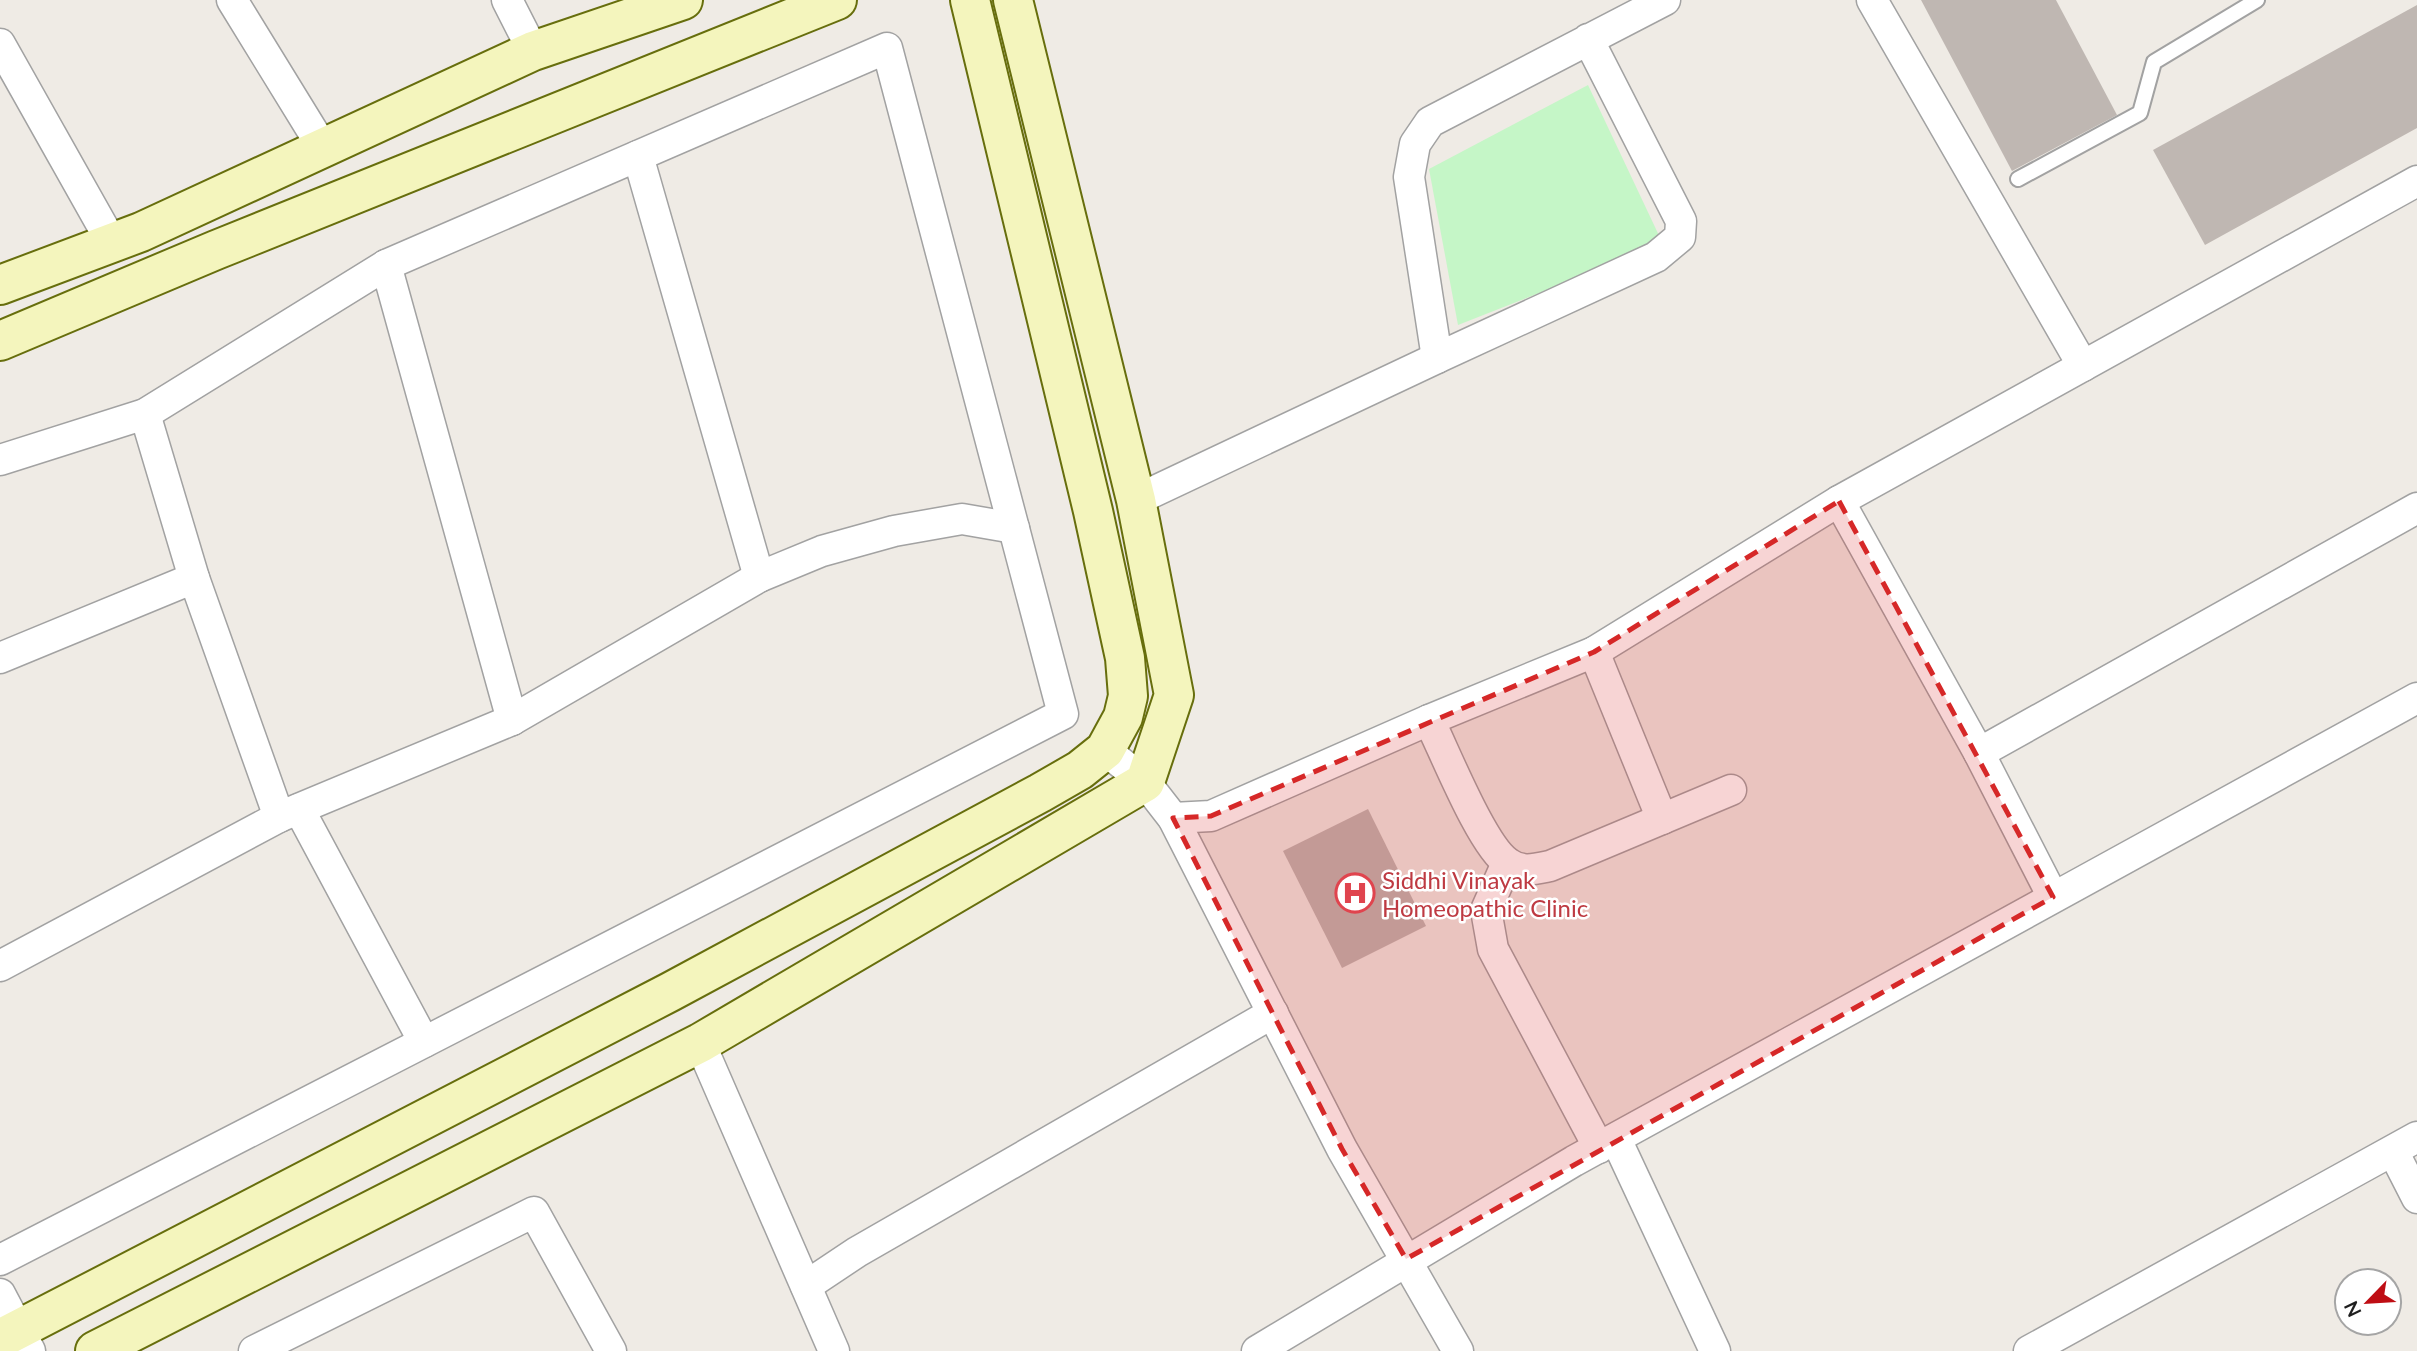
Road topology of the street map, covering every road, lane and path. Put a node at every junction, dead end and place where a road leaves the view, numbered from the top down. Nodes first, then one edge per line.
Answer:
1 (232, 0) edge
2 (508, 0) edge
3 (683, 0) edge
4 (837, 0) edge
5 (970, 0) edge
6 (1013, 0) edge
7 (1665, 0) edge
8 (1872, 0) edge
9 (2257, 0) edge
10 (1588, 39) junction
11 (0, 44) edge
12 (533, 51) junction
13 (323, 148) junction
14 (638, 156) junction
15 (2018, 178) dead end
16 (2417, 181) edge
17 (112, 243) junction
18 (386, 265) junction
19 (0, 285) edge
20 (0, 341) edge
21 (1437, 358) junction
22 (2083, 366) junction
23 (145, 414) junction
24 (0, 460) edge
25 (1136, 500) junction
26 (1839, 501) junction
27 (2417, 508) edge
28 (1014, 528) junction
29 (759, 577) junction
30 (194, 578) junction
31 (0, 641) edge
32 (1594, 652) junction
33 (0, 658) edge
34 (2417, 698) edge
35 (512, 720) junction
36 (1429, 720) junction
37 (1105, 750) junction
38 (1979, 752) junction
39 (1145, 782) junction
40 (1731, 790) dead end
41 (289, 813) junction
42 (1172, 818) junction
43 (1662, 819) junction
44 (1507, 863) junction
45 (2053, 897) junction
46 (0, 966) edge
47 (1273, 1013) junction
48 (424, 1042) junction
49 (700, 1043) junction
50 (1607, 1143) junction
51 (2405, 1144) edge
52 (2417, 1198) edge
53 (1406, 1259) junction
54 (0, 1260) edge
55 (806, 1286) junction
56 (0, 1294) edge
57 (16, 1340) edge
58 (95, 1351) edge
59 (254, 1351) edge
60 (611, 1351) edge
61 (834, 1351) edge
62 (1257, 1351) edge
63 (1458, 1351) edge
64 (1714, 1351) edge
65 (2029, 1351) edge

1 - 13 street
2 - 12 street
3 - 12 street
4 - 20 street
5 - 37 street
6 - 25 street
7 - 10 street
8 - 22 street
9 - 15 lane
10 - 21 street
10 - 21 street
11 - 17 street
12 - 13 street
13 - 17 street
14 - 18 street
14 - 28 street
14 - 29 street
16 - 22 street
17 - 19 street
18 - 23 street
18 - 35 street
21 - 25 street
22 - 26 street
23 - 24 street
23 - 30 street
25 - 39 street
26 - 32 street
26 - 38 street
27 - 38 street
28 - 29 street
28 - 48 street
29 - 35 street
30 - 31 street
30 - 33 street
30 - 41 street
32 - 36 street
32 - 43 street
34 - 45 street
35 - 41 street
36 - 42 street
36 - 44 street
37 - 39 street
37 - 57 street
38 - 45 street
39 - 42 street
39 - 49 street
40 - 43 street
41 - 46 street
41 - 48 street
42 - 47 street
43 - 44 street
44 - 50 street
45 - 50 street
47 - 53 street
47 - 55 street
48 - 54 street
49 - 55 street
49 - 58 street
50 - 53 street
50 - 64 street
51 - 52 street
51 - 65 street
53 - 62 street
53 - 63 street
55 - 61 street
56 - 57 street
59 - 60 street

